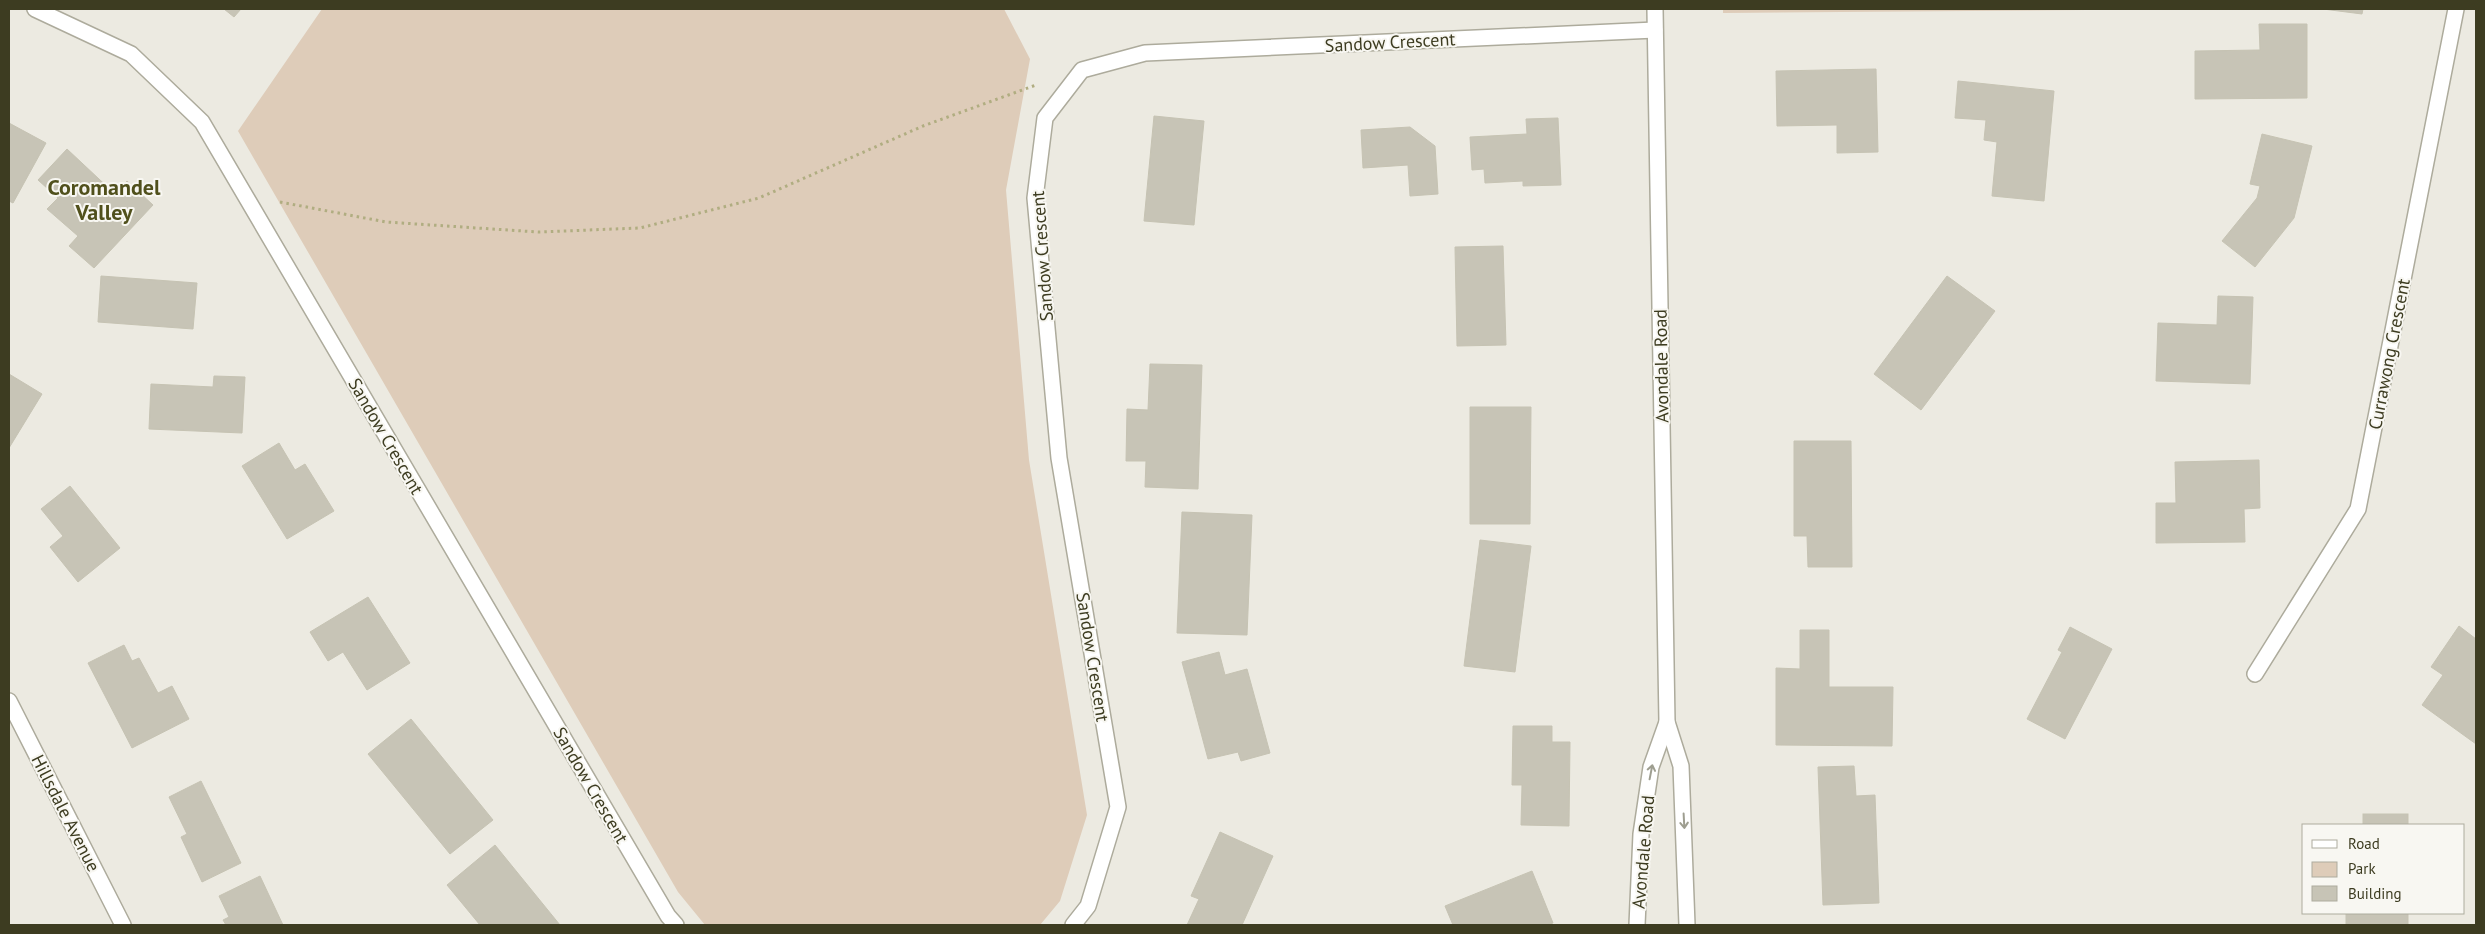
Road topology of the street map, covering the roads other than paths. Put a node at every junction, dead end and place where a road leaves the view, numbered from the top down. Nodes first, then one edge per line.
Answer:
1 (35, 9) edge
2 (1655, 9) edge
3 (2456, 9) edge
4 (1655, 30) junction
5 (2255, 674) dead end
6 (9, 701) edge
7 (1667, 722) junction
8 (123, 925) edge
9 (676, 925) edge
10 (1073, 925) edge
11 (1637, 925) edge
12 (1687, 925) edge

1 - 9 street, Sandow Crescent
2 - 4 street, Avondale Road
3 - 5 street, Currawong Crescent
4 - 7 street, Avondale Road
4 - 10 street, Sandow Crescent
6 - 8 street, Hillsdale Avenue
11 -> 7 street, Avondale Road
7 -> 12 street, Avondale Road

